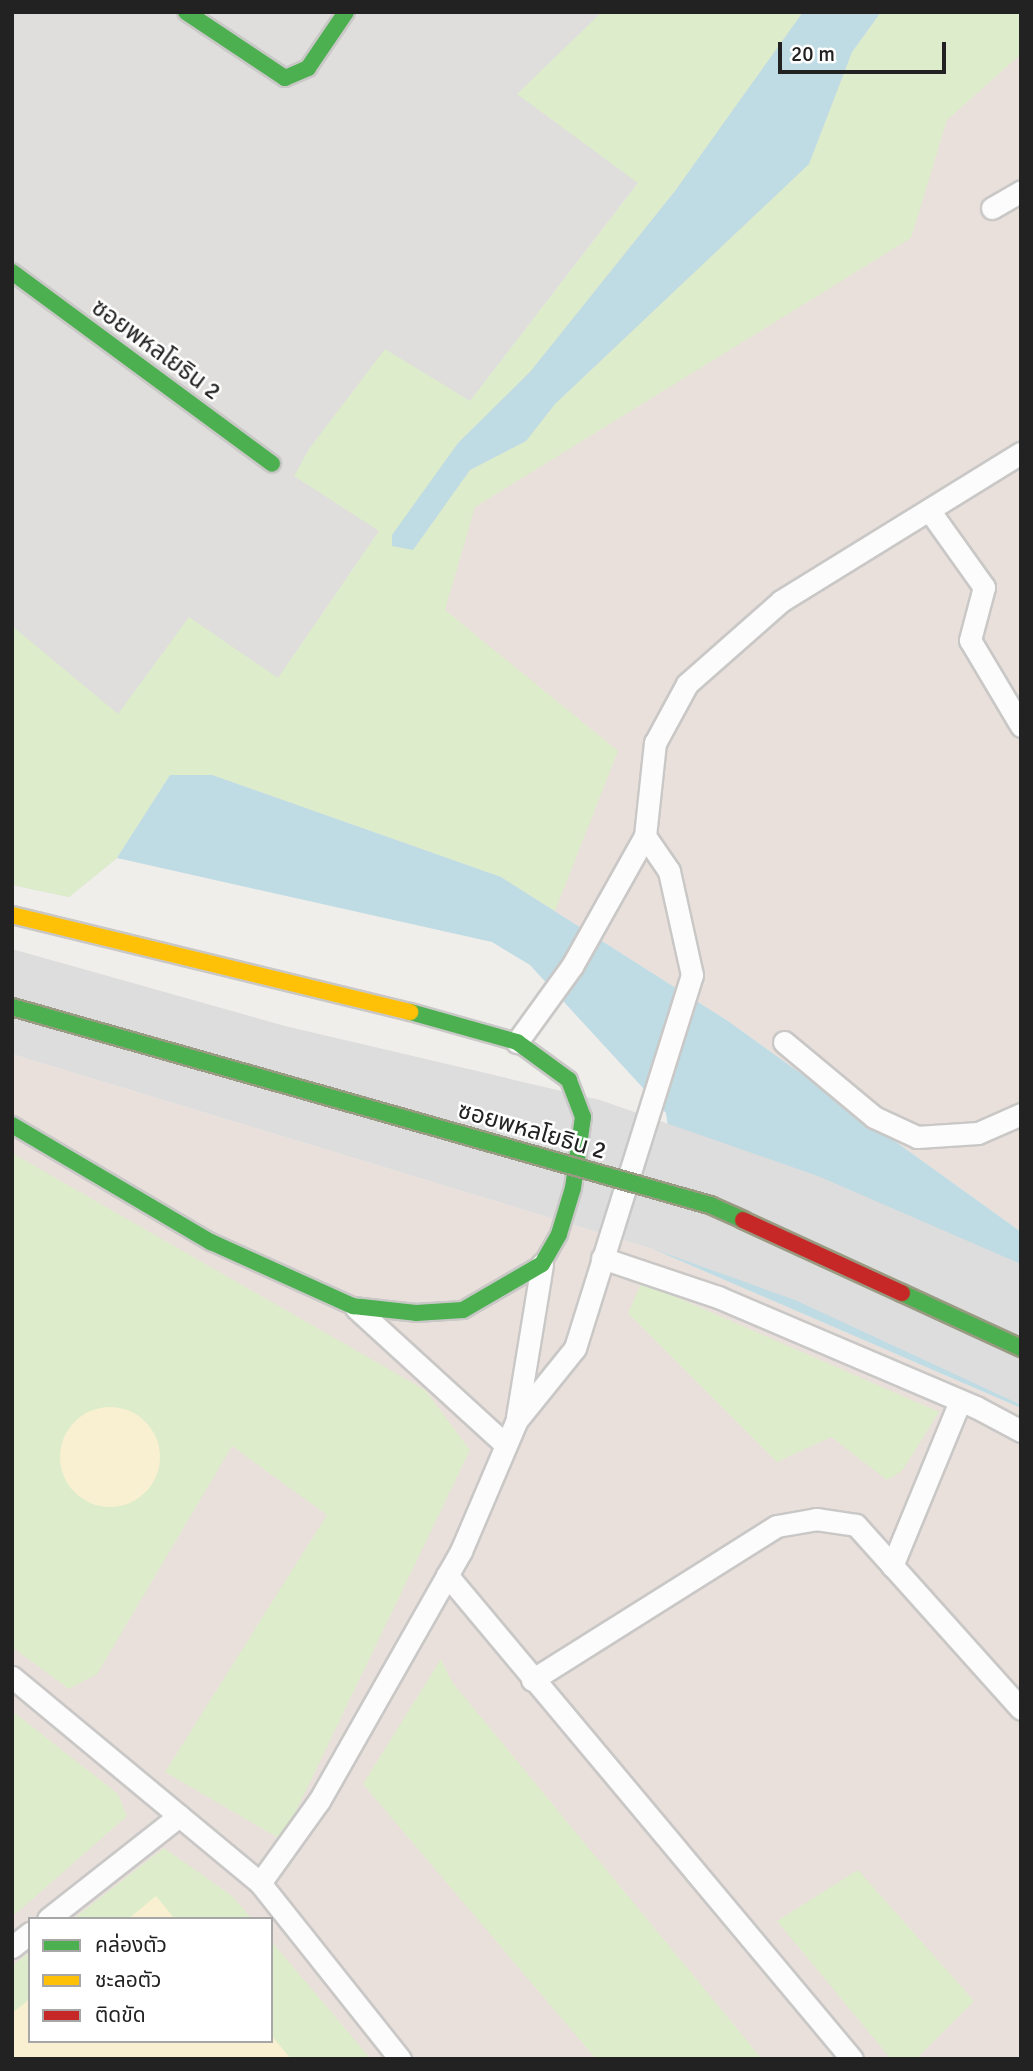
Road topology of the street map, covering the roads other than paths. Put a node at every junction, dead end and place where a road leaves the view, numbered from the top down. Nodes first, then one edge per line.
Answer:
1 (187, 12) edge
2 (346, 12) edge
3 (1021, 191) edge
4 (992, 208) dead end
5 (12, 272) edge
6 (1021, 453) edge
7 (272, 464) dead end
8 (929, 510) junction
9 (1021, 726) edge
10 (645, 836) junction
11 (12, 915) edge
12 (12, 1007) edge
13 (517, 1042) junction
14 (784, 1042) dead end
15 (1021, 1114) edge
16 (12, 1125) edge
17 (602, 1258) junction
18 (542, 1264) junction
19 (353, 1306) junction
20 (1021, 1348) edge
21 (960, 1401) junction
22 (517, 1420) junction
23 (1021, 1431) edge
24 (505, 1444) junction
25 (892, 1566) junction
26 (447, 1576) junction
27 (12, 1677) edge
28 (532, 1680) junction
29 (1021, 1709) edge
30 (179, 1816) junction
31 (260, 1883) junction
32 (51, 1917) edge
33 (28, 1935) edge
34 (12, 1947) edge
35 (400, 2059) edge
36 (852, 2059) edge

1 - 2 street
3 - 4 lane
5 - 7 street, ซอยพหลโยธิน 2
6 - 8 lane
8 - 9 lane
8 - 10 lane
10 - 13 lane
10 - 17 lane
11 - 13 street
12 - 20 street, ซอยพหลโยธิน 2, bridge
13 - 18 street
14 - 15 lane
16 - 19 street
17 - 21 lane
17 - 22 lane
18 - 19 street
18 - 22 lane
19 - 24 lane
21 - 23 lane
21 - 25 lane
22 - 24 lane
24 - 26 lane
25 - 28 lane
25 - 29 lane
26 - 28 lane
26 - 31 lane
27 - 30 lane
28 - 36 lane
30 - 31 lane
30 - 32 lane
31 - 35 lane
33 - 34 lane

